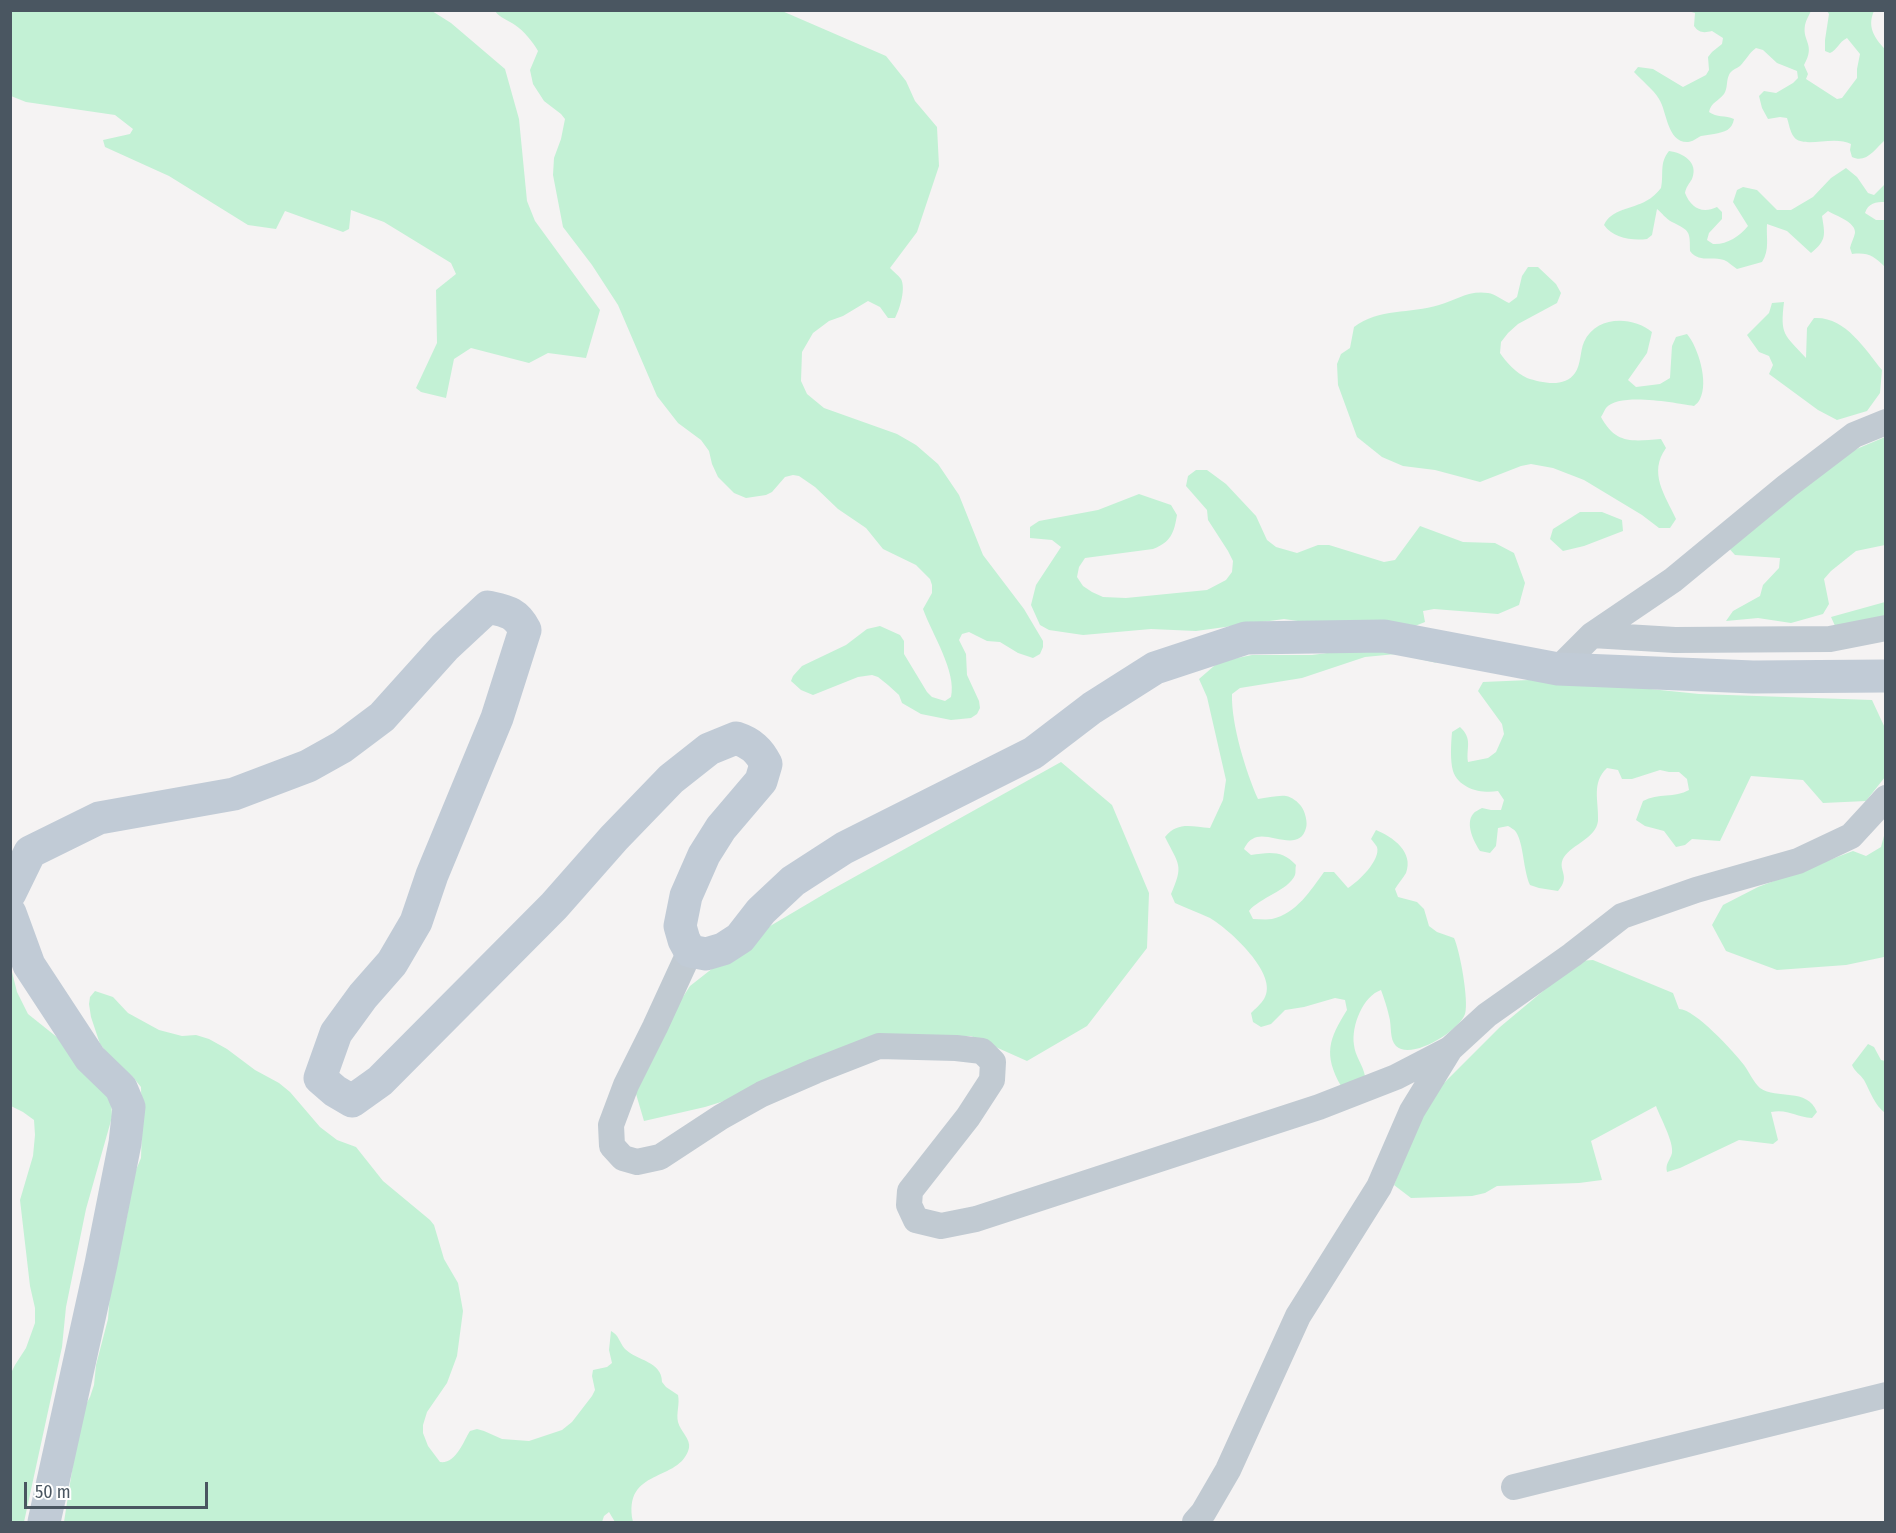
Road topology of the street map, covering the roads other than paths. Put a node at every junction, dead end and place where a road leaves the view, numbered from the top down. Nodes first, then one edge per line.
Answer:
1 (1886, 422) edge
2 (1886, 628) edge
3 (1592, 635) junction
4 (1558, 669) junction
5 (1886, 676) edge
6 (1886, 798) edge
7 (10, 893) edge
8 (10, 913) edge
9 (690, 951) junction
10 (1450, 1049) junction
11 (1886, 1395) edge
12 (1514, 1487) dead end
13 (44, 1522) edge
14 (1195, 1522) edge

1 - 3 street
2 - 3 street
3 - 4 street
4 - 5 street
4 - 9 street
6 - 10 street
7 - 9 street
8 - 13 street
9 - 10 street
10 - 14 street
11 - 12 street

